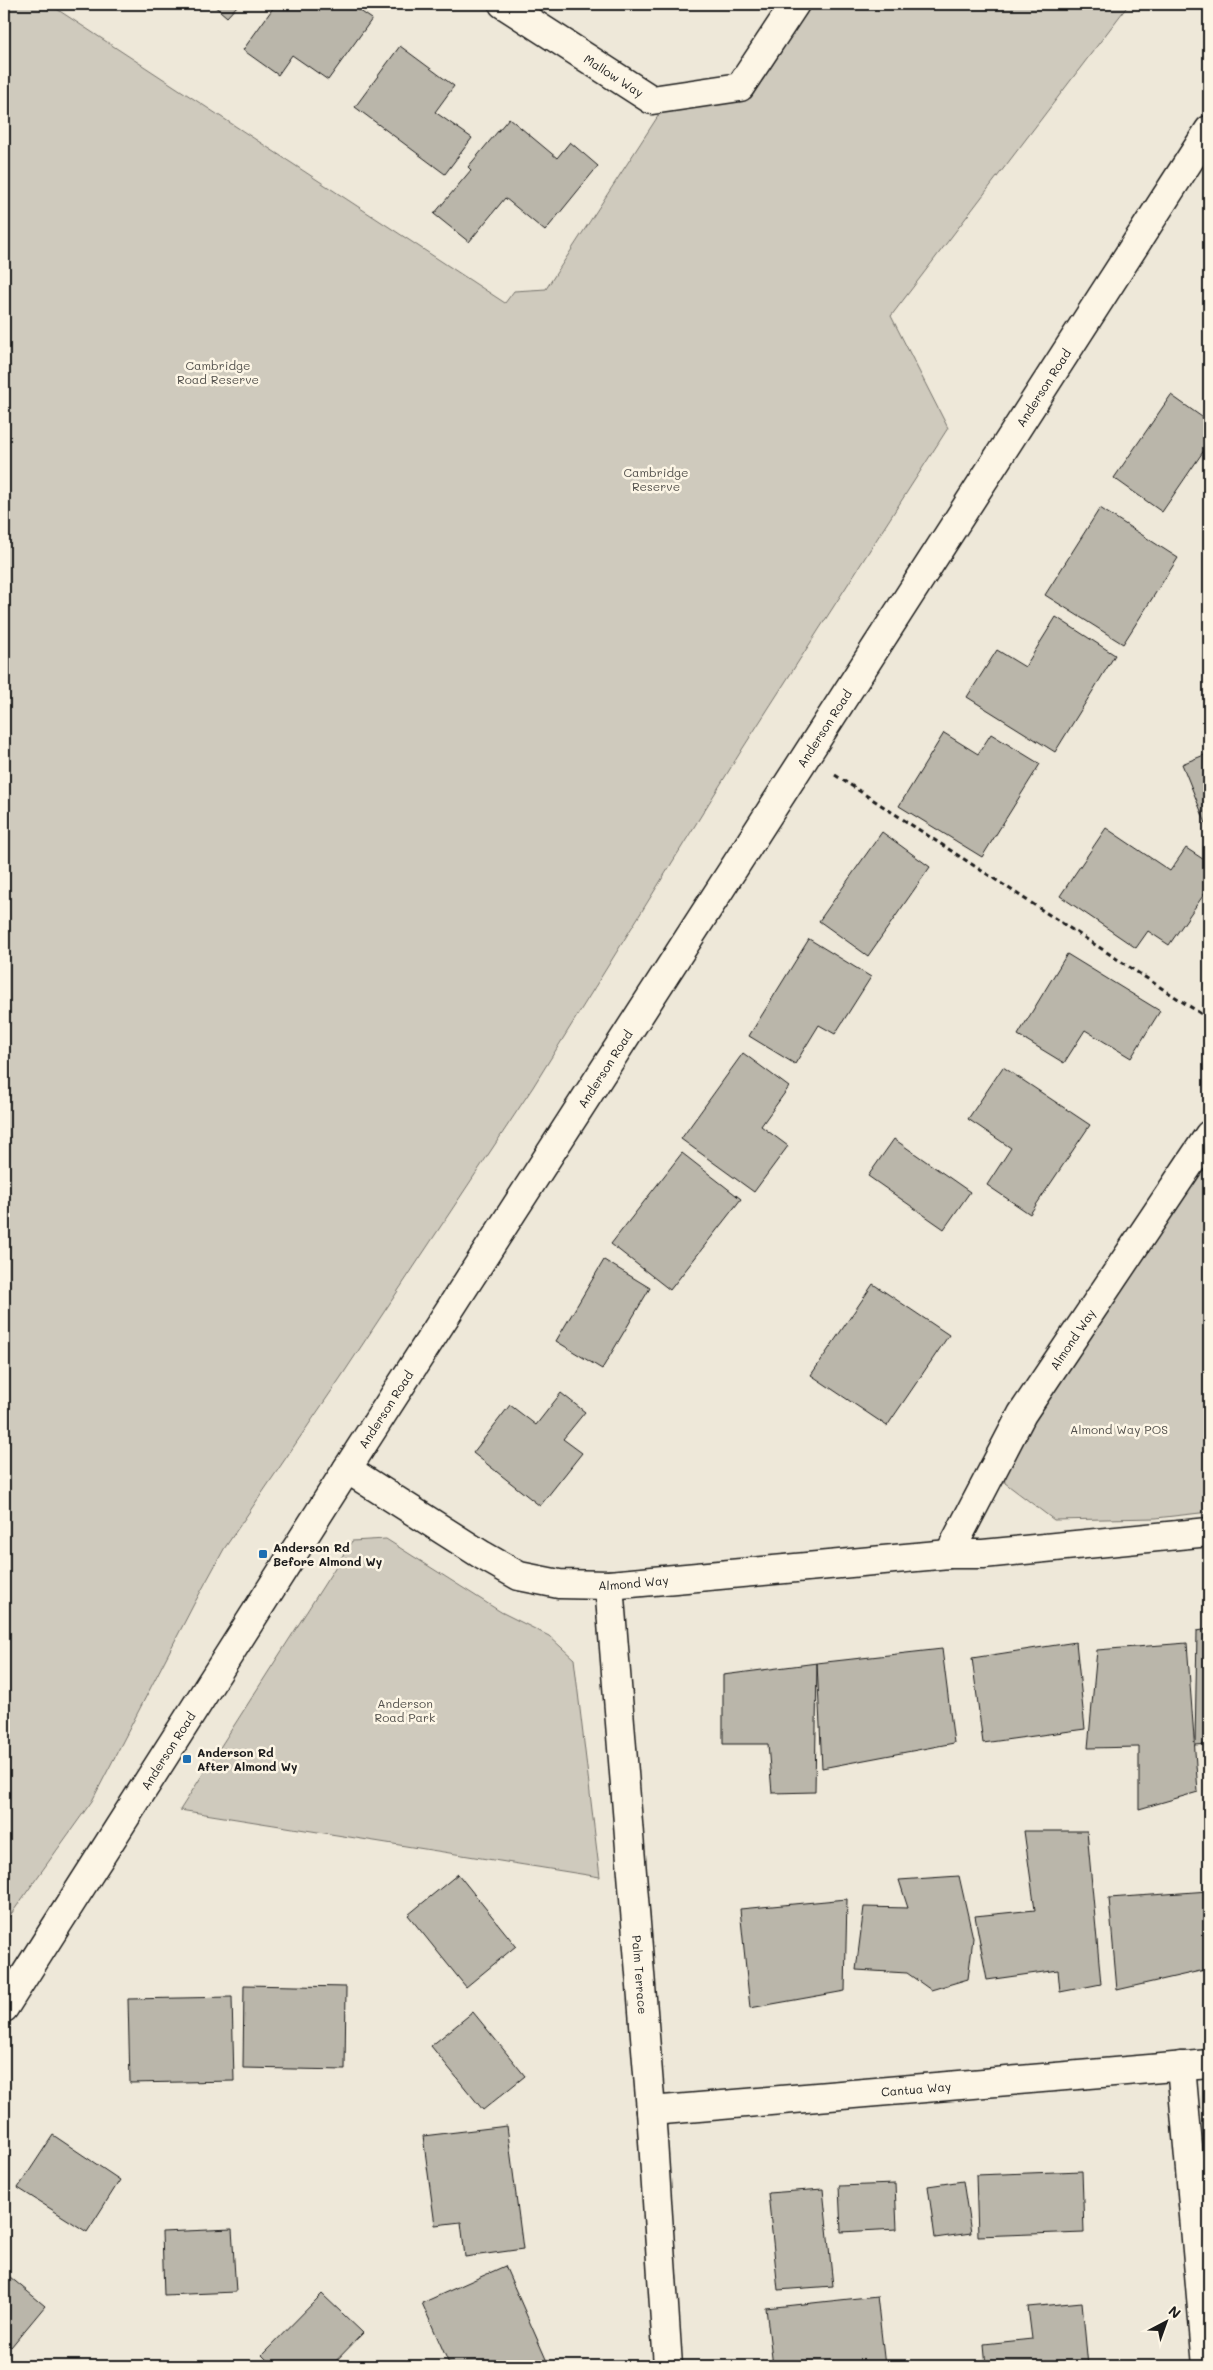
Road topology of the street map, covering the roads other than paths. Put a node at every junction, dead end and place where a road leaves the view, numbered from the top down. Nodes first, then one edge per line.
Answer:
1 (503, 4) edge
2 (795, 4) edge
3 (1209, 130) edge
4 (1209, 1135) edge
5 (348, 1470) junction
6 (1209, 1532) edge
7 (950, 1554) junction
8 (609, 1584) junction
9 (4, 2008) edge
10 (1209, 2064) edge
11 (1182, 2066) junction
12 (651, 2111) junction
13 (668, 2366) edge
14 (1206, 2366) edge

1 - 2 street, Mallow Way
3 - 5 street, Anderson Road
4 - 7 street, Almond Way
5 - 8 street, Almond Way
5 - 9 street, Anderson Road
6 - 7 street, Almond Way
7 - 8 street, Almond Way
8 - 12 street, Palm Terrace
10 - 11 street, Cantua Way
11 - 12 street, Cantua Way
11 - 14 street
12 - 13 street, Palm Terrace

